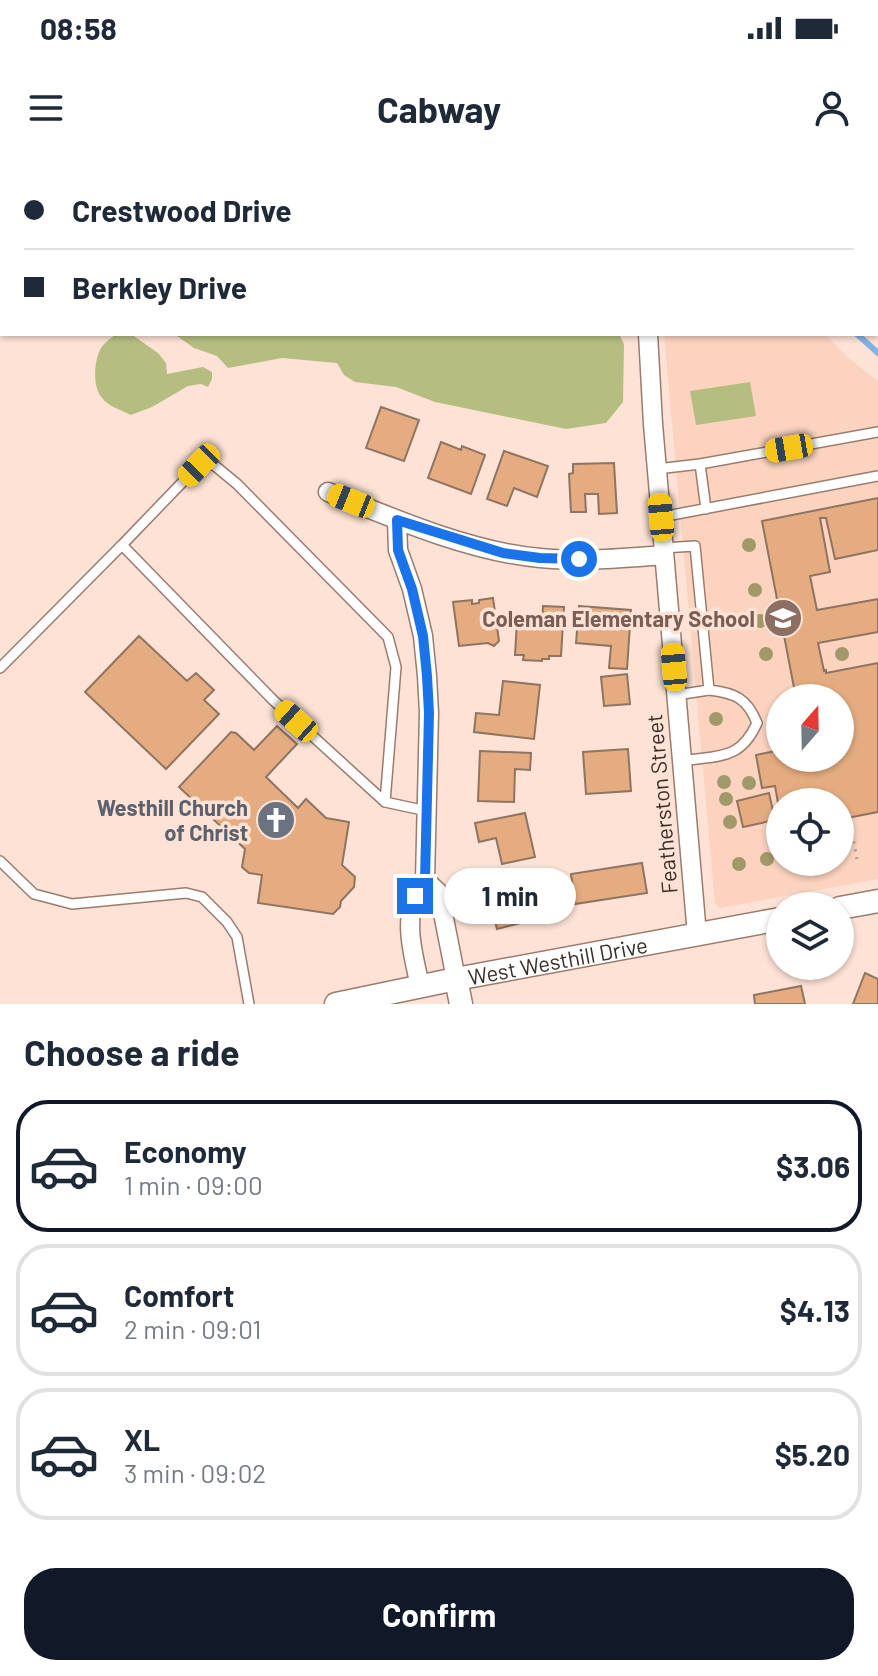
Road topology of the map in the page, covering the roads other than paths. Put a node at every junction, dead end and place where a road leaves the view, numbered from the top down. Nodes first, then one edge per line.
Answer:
1 (648, 336) edge
2 (878, 432) edge
3 (700, 464) junction
4 (657, 469) junction
5 (878, 476) edge
6 (328, 492) dead end
7 (706, 509) junction
8 (661, 517) junction
9 (397, 520) junction
10 (122, 545) junction
11 (664, 552) junction
12 (0, 668) edge
13 (709, 690) junction
14 (676, 695) junction
15 (682, 761) junction
16 (385, 802) junction
17 (427, 811) junction
18 (0, 861) edge
19 (425, 880) junction
20 (878, 901) edge
21 (854, 905) edge
22 (766, 922) edge
23 (697, 935) junction
24 (456, 979) junction
25 (422, 995) edge
26 (249, 1004) edge
27 (336, 1004) edge
28 (461, 1004) edge

1 - 4 street, Featherston Street
2 - 3 lane
3 - 4 lane
3 - 7 lane
4 - 8 street, Featherston Street
5 - 7 lane
6 - 9 street
7 - 8 lane
8 - 11 street, Featherston Street
9 - 11 street
9 - 17 street
10 - 12 lane
10 - 16 lane
10 - 16 lane
11 - 13 lane
11 - 14 street, Featherston Street
13 - 14 lane
13 - 15 lane
14 - 15 street, Featherston Street
15 - 23 street, Featherston Street
16 - 17 lane
17 - 19 street
18 - 26 lane
19 - 24 street
19 - 25 street
20 - 21 street
22 - 23 street, West Westhill Drive
23 - 24 street, West Westhill Drive
24 - 25 street, West Westhill Drive
24 - 28 street
25 - 27 street, West Westhill Drive

